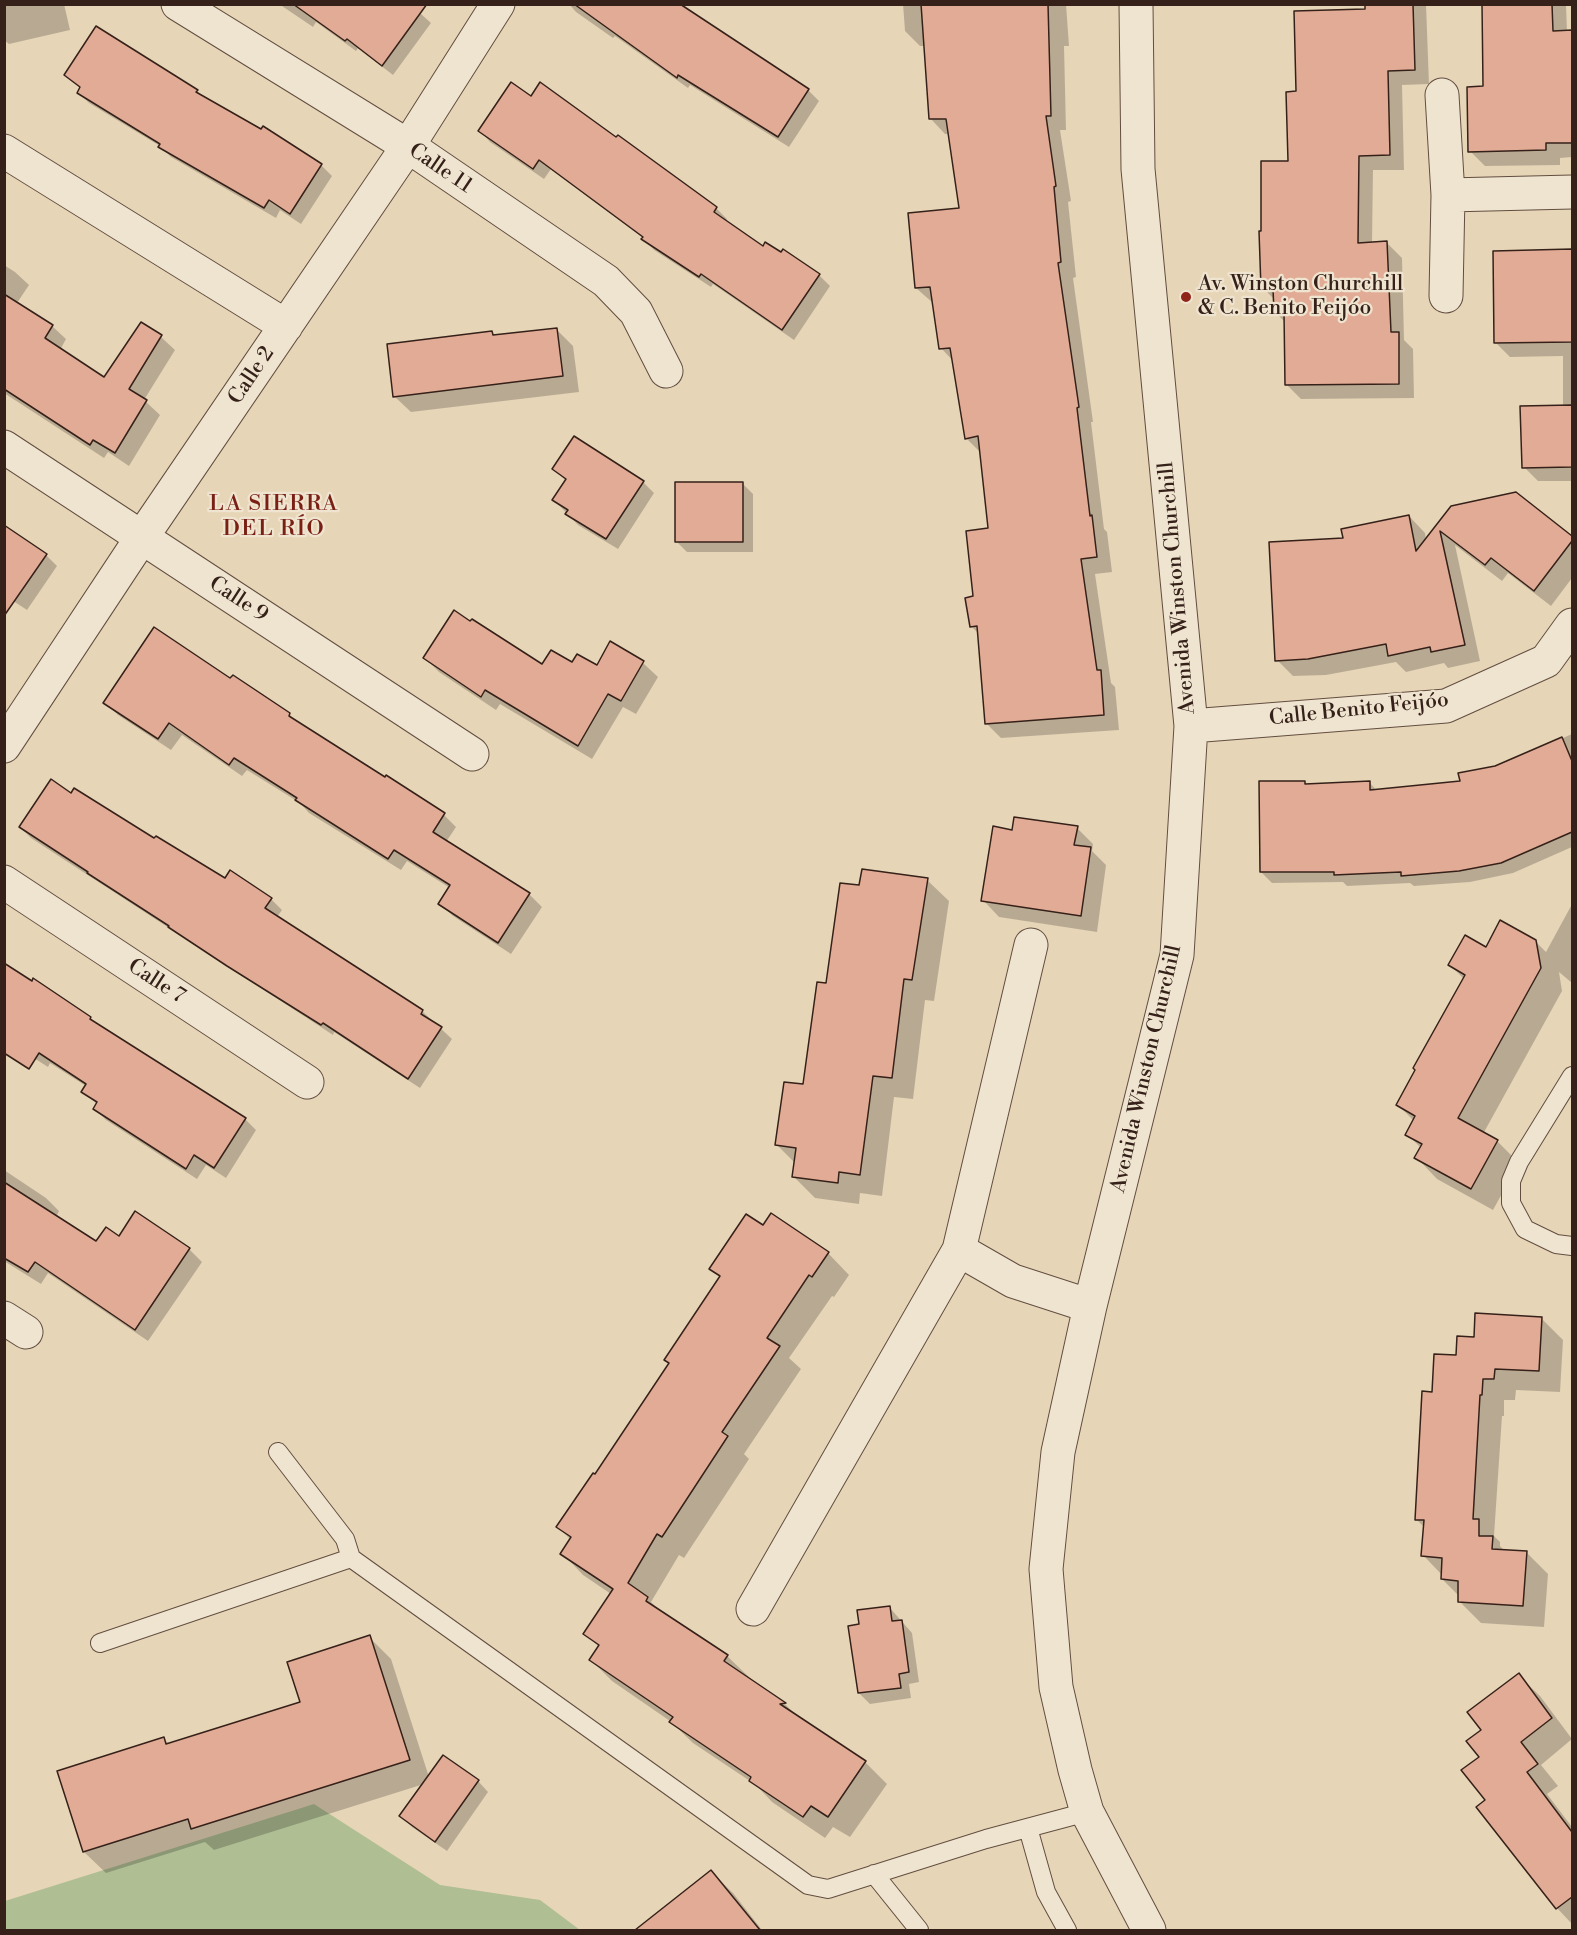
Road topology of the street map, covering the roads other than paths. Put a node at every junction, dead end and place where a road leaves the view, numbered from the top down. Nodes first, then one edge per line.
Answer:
1 (178, 4) edge
2 (498, 4) edge
3 (1136, 4) edge
4 (1442, 95) dead end
5 (408, 147) junction
6 (4, 151) edge
7 (1572, 192) edge
8 (1448, 195) junction
9 (1446, 296) dead end
10 (286, 326) junction
11 (666, 371) dead end
12 (4, 447) edge
13 (142, 537) junction
14 (1572, 625) edge
15 (1191, 726) junction
16 (4, 746) edge
17 (472, 754) dead end
18 (4, 882) edge
19 (1031, 945) dead end
20 (1572, 1076) edge
21 (307, 1082) dead end
22 (1572, 1246) edge
23 (959, 1250) junction
24 (1090, 1306) junction
25 (278, 1452) dead end
26 (351, 1557) junction
27 (753, 1609) dead end
28 (99, 1643) dead end
29 (1087, 1812) junction
30 (1028, 1828) junction
31 (874, 1874) junction
32 (919, 1930) edge
33 (1067, 1930) edge
34 (1149, 1930) edge

1 - 5 street, Calle 11
2 - 5 street, Calle 2
3 - 15 street, Avenida Winston Churchill
4 - 8 street
5 - 10 street, Calle 2
5 - 11 street, Calle 11
6 - 10 street
7 - 8 street
8 - 9 street
10 - 13 street, Calle 2
12 - 13 street, Calle 9
13 - 16 street, Calle 2
13 - 17 street, Calle 9
14 - 15 street, Calle Benito Feijóo
15 - 24 street, Avenida Winston Churchill
18 - 21 street, Calle 7
19 - 23 street
20 - 22 lane
23 - 24 street
23 - 27 street
24 - 29 street, Avenida Winston Churchill
25 - 26 lane
26 - 28 lane
26 - 31 lane
29 - 30 lane
29 - 34 street, Avenida Winston Churchill
30 - 31 lane
30 - 33 lane
31 - 32 lane

